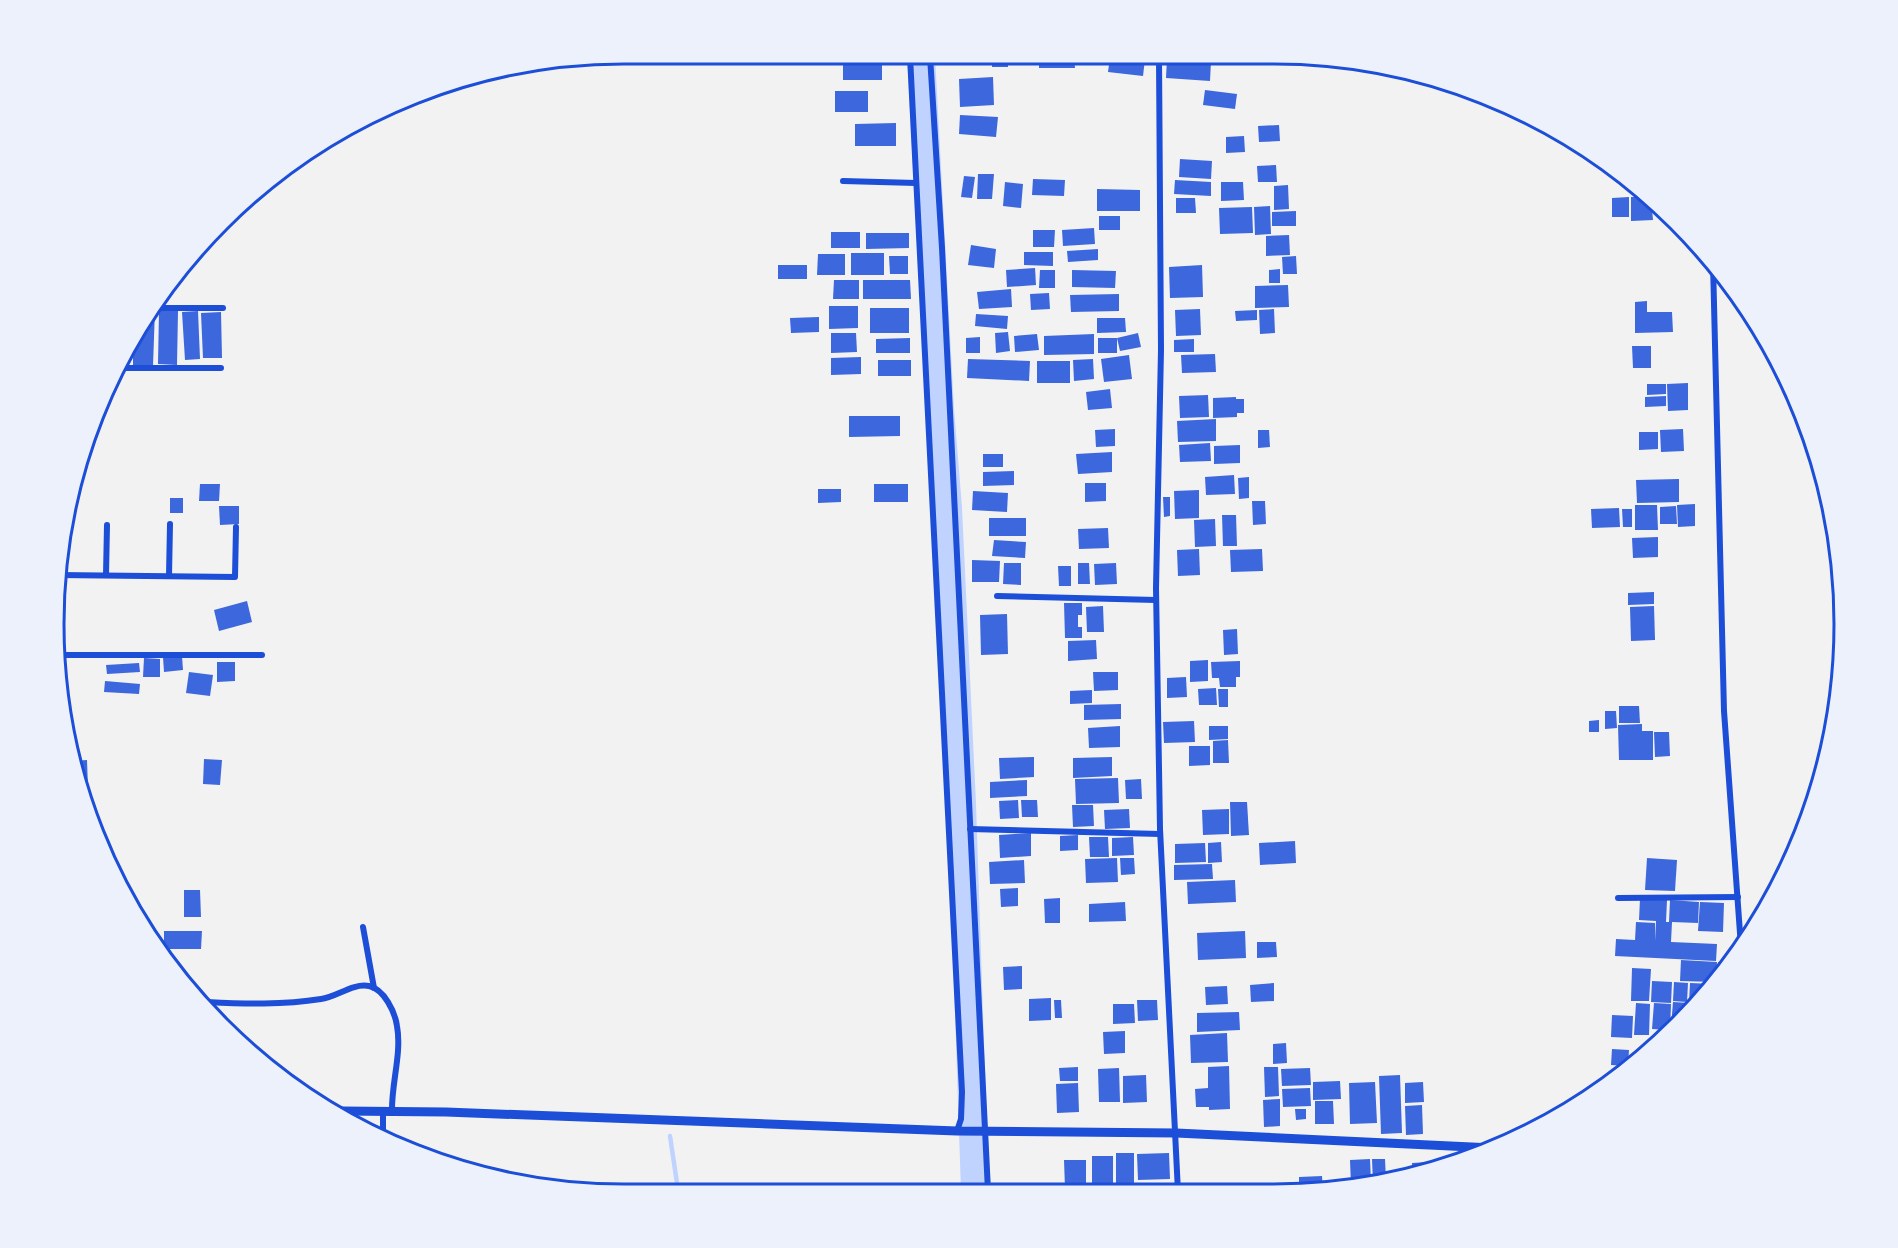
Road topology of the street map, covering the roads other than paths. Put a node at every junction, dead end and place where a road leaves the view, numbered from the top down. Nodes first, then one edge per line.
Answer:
1 (910, 64) edge
2 (930, 64) edge
3 (1160, 64) edge
4 (843, 182) dead end
5 (916, 183) junction
6 (1713, 277) edge
7 (162, 308) edge
8 (223, 308) dead end
9 (127, 368) edge
10 (221, 368) dead end
11 (170, 524) dead end
12 (107, 525) dead end
13 (236, 527) dead end
14 (67, 575) edge
15 (106, 575) junction
16 (169, 576) junction
17 (997, 596) dead end
18 (1156, 600) junction
19 (66, 655) edge
20 (262, 655) dead end
21 (970, 829) junction
22 (1160, 834) junction
23 (1738, 897) junction
24 (1618, 898) dead end
25 (363, 927) dead end
26 (1740, 933) edge
27 (374, 988) junction
28 (211, 1002) edge
29 (348, 1111) edge
30 (390, 1112) junction
31 (385, 1130) edge
32 (960, 1131) junction
33 (983, 1132) junction
34 (1176, 1133) junction
35 (1472, 1147) edge
36 (987, 1184) edge
37 (1178, 1184) edge

1 - 5 street
2 - 21 street
3 - 18 street
4 - 5 street
5 - 32 street
6 - 23 street
7 - 8 street
9 - 10 street
11 - 16 street
12 - 15 street
13 - 16 street
14 - 15 street
15 - 16 street
17 - 18 street
18 - 22 street
19 - 20 street
21 - 22 street
21 - 33 street
22 - 34 street
23 - 24 street
23 - 26 street
25 - 27 street
27 - 28 street
27 - 30 street
29 - 30 street
30 - 31 street
30 - 32 street
32 - 33 street
33 - 34 street
33 - 36 street
34 - 35 street
34 - 37 street

